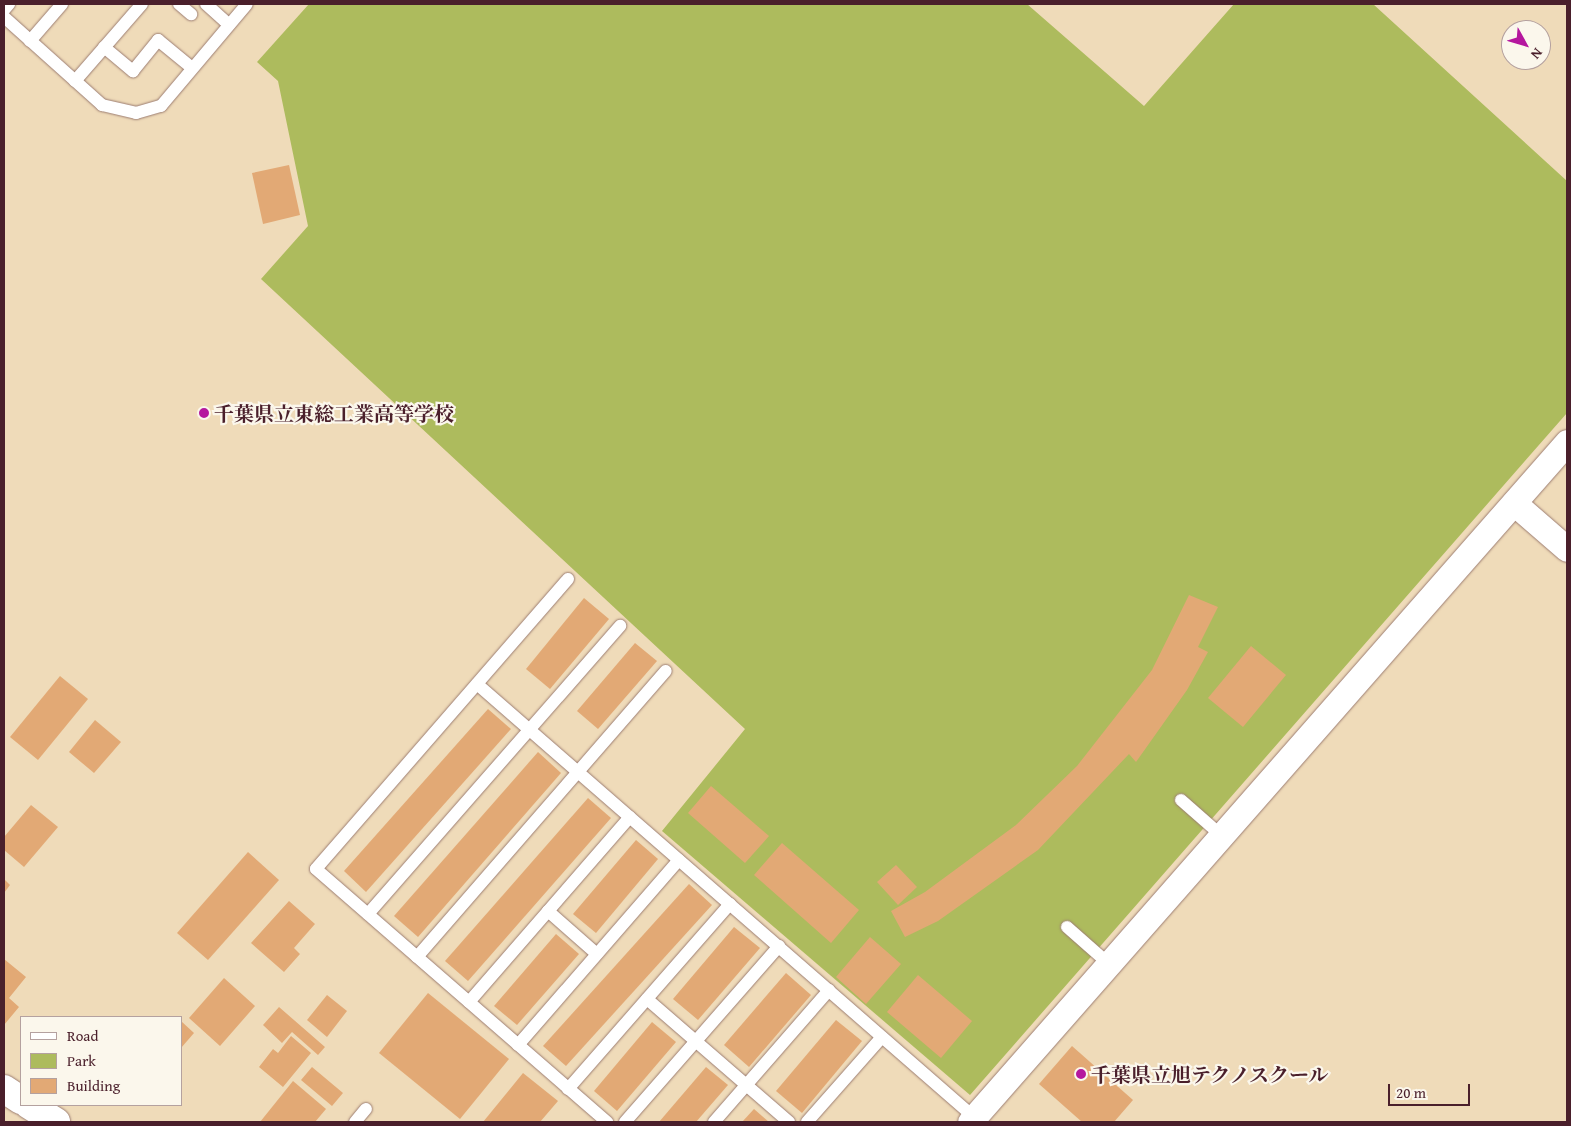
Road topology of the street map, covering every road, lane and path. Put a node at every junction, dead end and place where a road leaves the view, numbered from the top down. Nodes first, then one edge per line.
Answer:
1 (9, 4) edge
2 (62, 4) edge
3 (142, 4) edge
4 (179, 4) edge
5 (206, 4) edge
6 (246, 4) edge
7 (4, 10) edge
8 (191, 14) dead end
9 (4, 17) edge
10 (229, 25) junction
11 (30, 40) junction
12 (104, 48) junction
13 (192, 68) junction
14 (75, 81) junction
15 (1567, 442) edge
16 (1514, 503) junction
17 (1567, 549) edge
18 (568, 579) dead end
19 (620, 626) dead end
20 (666, 671) dead end
21 (477, 684) junction
22 (530, 730) junction
23 (578, 772) junction
24 (1181, 800) dead end
25 (630, 817) junction
26 (1222, 836) junction
27 (679, 860) junction
28 (730, 904) junction
29 (548, 911) junction
30 (368, 914) junction
31 (1067, 927) dead end
32 (779, 946) junction
33 (597, 954) junction
34 (416, 957) junction
35 (1109, 964) junction
36 (829, 990) junction
37 (647, 999) junction
38 (469, 1002) junction
39 (882, 1037) junction
40 (696, 1041) junction
41 (518, 1045) junction
42 (746, 1085) junction
43 (4, 1089) edge
44 (568, 1089) junction
45 (20, 1099) edge
46 (31, 1106) edge
47 (366, 1109) dead end
48 (972, 1120) edge
49 (56, 1122) edge
50 (356, 1122) edge
51 (606, 1122) edge
52 (625, 1122) edge
53 (714, 1122) edge
54 (789, 1122) edge
55 (807, 1122) edge

1 - 7 lane
2 - 11 lane
3 - 12 lane
4 - 8 lane
5 - 10 lane
6 - 10 lane
9 - 11 lane
10 - 13 lane
11 - 14 lane
12 - 13 lane
12 - 14 lane
13 - 14 lane
15 - 16 street
16 - 17 street
16 - 26 street
18 - 21 lane
19 - 22 lane
20 - 23 lane
21 - 22 lane
21 - 30 lane
22 - 23 lane
22 - 30 lane
23 - 25 lane
23 - 34 lane
24 - 26 lane
25 - 27 lane
25 - 29 lane
26 - 35 street
27 - 28 lane
27 - 33 lane
28 - 32 lane
28 - 37 lane
29 - 33 lane
29 - 38 lane
30 - 34 lane
31 - 35 lane
32 - 36 lane
32 - 40 lane
33 - 41 lane
34 - 38 lane
35 - 48 street
36 - 39 lane
36 - 42 lane
37 - 40 lane
37 - 44 lane
38 - 41 lane
39 - 48 lane
39 - 55 lane
40 - 42 lane
40 - 52 lane
41 - 44 lane
42 - 53 lane
42 - 54 lane
43 - 45 street
44 - 51 lane
46 - 49 street
47 - 50 lane

